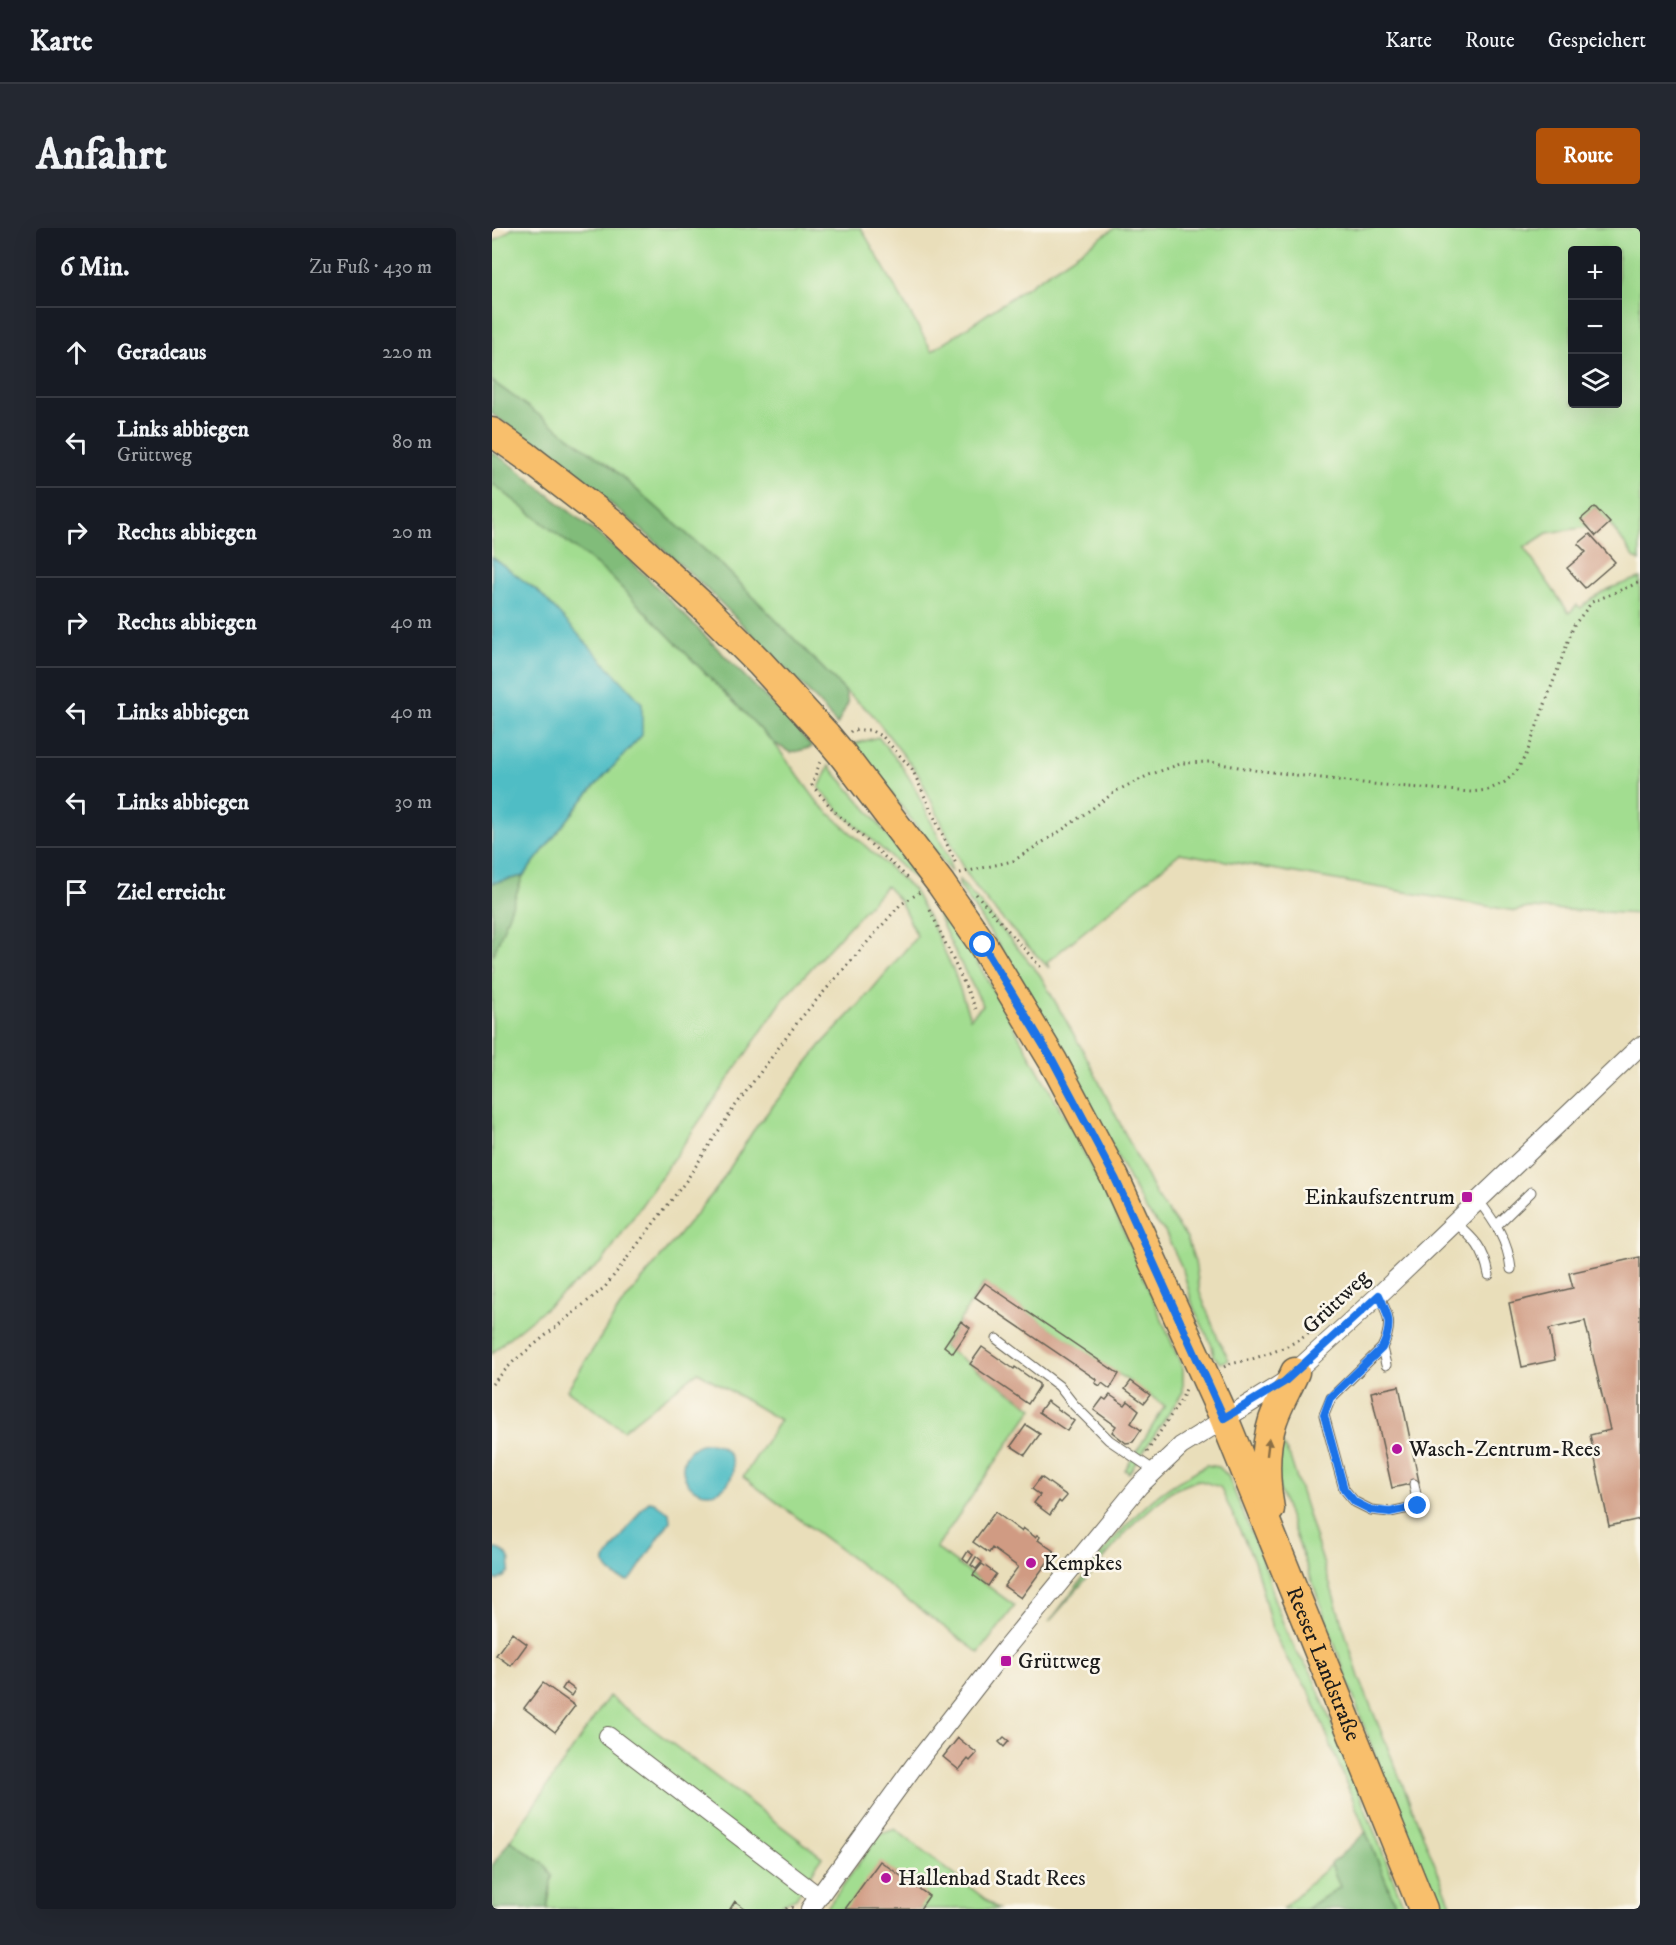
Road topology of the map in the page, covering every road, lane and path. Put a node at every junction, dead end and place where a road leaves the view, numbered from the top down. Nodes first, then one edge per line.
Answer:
1 (492, 432) edge
2 (1640, 582) edge
3 (941, 884) junction
4 (1640, 1046) edge
5 (1531, 1192) dead end
6 (1478, 1200) junction
7 (1455, 1222) junction
8 (1497, 1225) junction
9 (1511, 1269) dead end
10 (1489, 1275) dead end
11 (1379, 1295) junction
12 (997, 1339) dead end
13 (1382, 1348) junction
14 (1386, 1365) dead end
15 (1295, 1372) junction
16 (492, 1384) edge
17 (1224, 1418) junction
18 (1155, 1471) junction
19 (1414, 1484) dead end
20 (1277, 1547) junction
21 (608, 1736) dead end
22 (814, 1903) edge
23 (1423, 1909) edge

1 - 3 main road, Reeser Landstraße
2 - 3 path
3 - 16 path
3 - 17 main road, Reeser Landstraße
4 - 6 street, Grüttweg
5 - 8 lane
6 - 7 street, Grüttweg
6 - 8 lane
7 - 10 lane
7 - 11 street, Grüttweg
8 - 9 lane
11 - 13 lane
11 - 15 street, Grüttweg
12 - 18 lane
13 - 14 lane
13 - 19 lane
15 - 17 street, Grüttweg
20 -> 15 main road
17 - 18 street, Grüttweg
17 - 20 main road, Reeser Landstraße
18 - 22 street, Grüttweg
20 - 23 main road, Reeser Landstraße
21 - 22 street, Grüttweg

